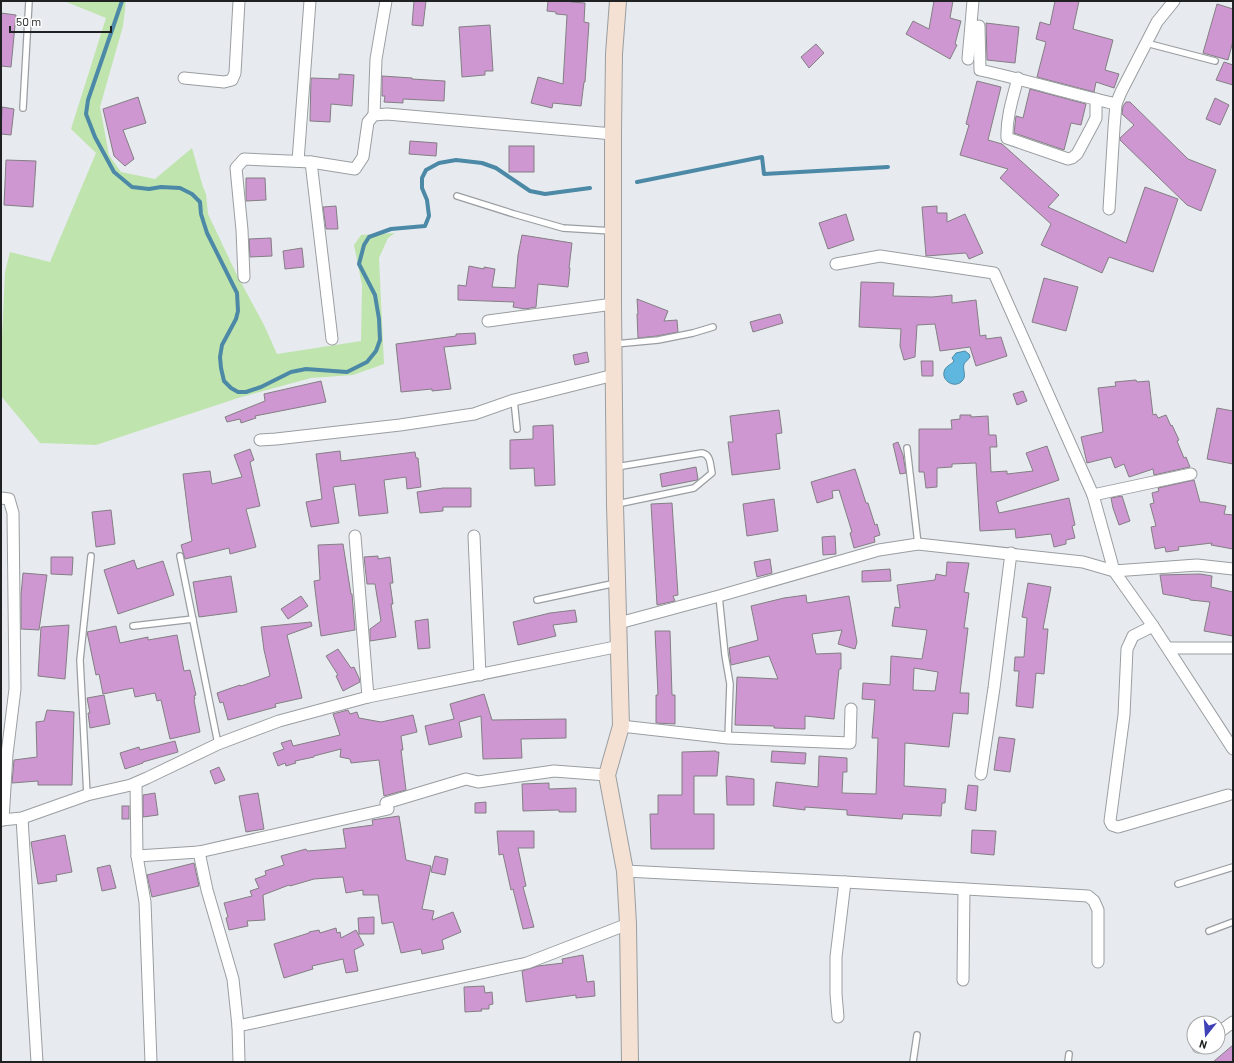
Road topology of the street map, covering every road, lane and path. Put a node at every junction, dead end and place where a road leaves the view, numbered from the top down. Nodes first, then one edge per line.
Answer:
1 (29, 1) edge
2 (239, 1) edge
3 (310, 1) edge
4 (386, 1) edge
5 (618, 1) edge
6 (973, 1) edge
7 (1171, 2) edge
8 (979, 26) dead end
9 (1146, 43) junction
10 (968, 59) dead end
11 (1215, 62) dead end
12 (184, 78) dead end
13 (1018, 78) junction
14 (1096, 99) junction
15 (1116, 104) junction
16 (23, 108) dead end
17 (374, 115) junction
18 (613, 134) junction
19 (298, 161) junction
20 (311, 162) junction
21 (457, 196) dead end
22 (1109, 208) dead end
23 (612, 231) junction
24 (836, 264) dead end
25 (244, 277) dead end
26 (613, 304) junction
27 (488, 321) dead end
28 (713, 327) dead end
29 (332, 339) dead end
30 (613, 345) junction
31 (614, 375) junction
32 (514, 400) junction
33 (517, 429) dead end
34 (260, 440) dead end
35 (906, 448) dead end
36 (616, 467) junction
37 (1191, 474) dead end
38 (1093, 495) junction
39 (1, 498) edge
40 (615, 505) junction
41 (356, 536) dead end
42 (474, 536) dead end
43 (918, 544) junction
44 (1011, 553) junction
45 (91, 556) dead end
46 (180, 556) dead end
47 (1233, 569) edge
48 (1114, 571) junction
49 (618, 583) junction
50 (719, 596) junction
51 (537, 600) dead end
52 (193, 619) junction
53 (619, 623) junction
54 (133, 626) dead end
55 (1153, 626) junction
56 (620, 646) junction
57 (1168, 648) junction
58 (1233, 648) edge
59 (480, 675) junction
60 (368, 697) junction
61 (852, 709) dead end
62 (621, 726) junction
63 (728, 738) junction
64 (218, 744) junction
65 (1233, 748) edge
66 (981, 774) dead end
67 (607, 775) junction
68 (136, 783) junction
69 (87, 795) junction
70 (1228, 795) dead end
71 (22, 818) junction
72 (2, 820) edge
73 (199, 852) junction
74 (138, 856) junction
75 (1233, 867) edge
76 (625, 871) junction
77 (845, 882) junction
78 (1178, 884) dead end
79 (964, 889) junction
80 (1233, 922) edge
81 (628, 924) junction
82 (1209, 931) dead end
83 (1098, 962) dead end
84 (964, 980) dead end
85 (838, 1017) dead end
86 (238, 1026) junction
87 (916, 1034) dead end
88 (1069, 1054) dead end
89 (37, 1062) edge
90 (151, 1062) edge
91 (239, 1062) edge
92 (630, 1062) edge
93 (913, 1062) edge
94 (1068, 1062) edge

1 - 16 lane
2 - 12 street
3 - 19 street
4 - 17 street
5 - 18 street
6 - 10 street
7 - 9 street
8 - 13 street
9 - 11 lane
9 - 15 street
13 - 14 street
13 - 14 street
14 - 15 street
15 - 22 street
17 - 18 street
17 - 20 street
18 - 23 street
19 - 20 street
19 - 25 street
20 - 29 street
21 - 23 lane
23 - 26 street
24 - 38 street
26 - 27 street
26 - 30 street
28 - 30 lane
30 - 31 street
31 - 32 street
31 - 36 street
32 - 33 lane
32 - 34 street
35 - 43 lane
36 - 40 street
36 - 40 lane
37 - 38 street
38 - 48 street
39 - 72 street
40 - 49 street
41 - 60 street
42 - 59 street
43 - 44 street
43 - 50 street
44 - 48 street
44 - 66 street
45 - 69 lane
46 - 52 lane
47 - 48 street
48 - 55 street
49 - 51 lane
49 - 53 street
50 - 53 street
50 - 63 lane
52 - 54 lane
52 - 64 lane
53 - 56 street
55 - 57 street
55 - 70 street
56 - 59 street
56 - 62 street
57 - 58 street
57 - 65 street
59 - 60 street
60 - 64 street
61 - 63 street
62 - 63 street
62 - 67 street
64 - 68 street
67 - 73 street
67 - 76 street
68 - 69 street
68 - 74 street
69 - 71 street
71 - 72 street
71 - 89 street
73 - 74 street
73 - 86 street
74 - 90 street
75 - 78 lane
76 - 77 street
76 - 81 street
77 - 79 street
77 - 85 street
79 - 83 street
79 - 84 street
80 - 82 lane
81 - 86 street
81 - 92 street
86 - 91 street
87 - 93 lane
88 - 94 lane

